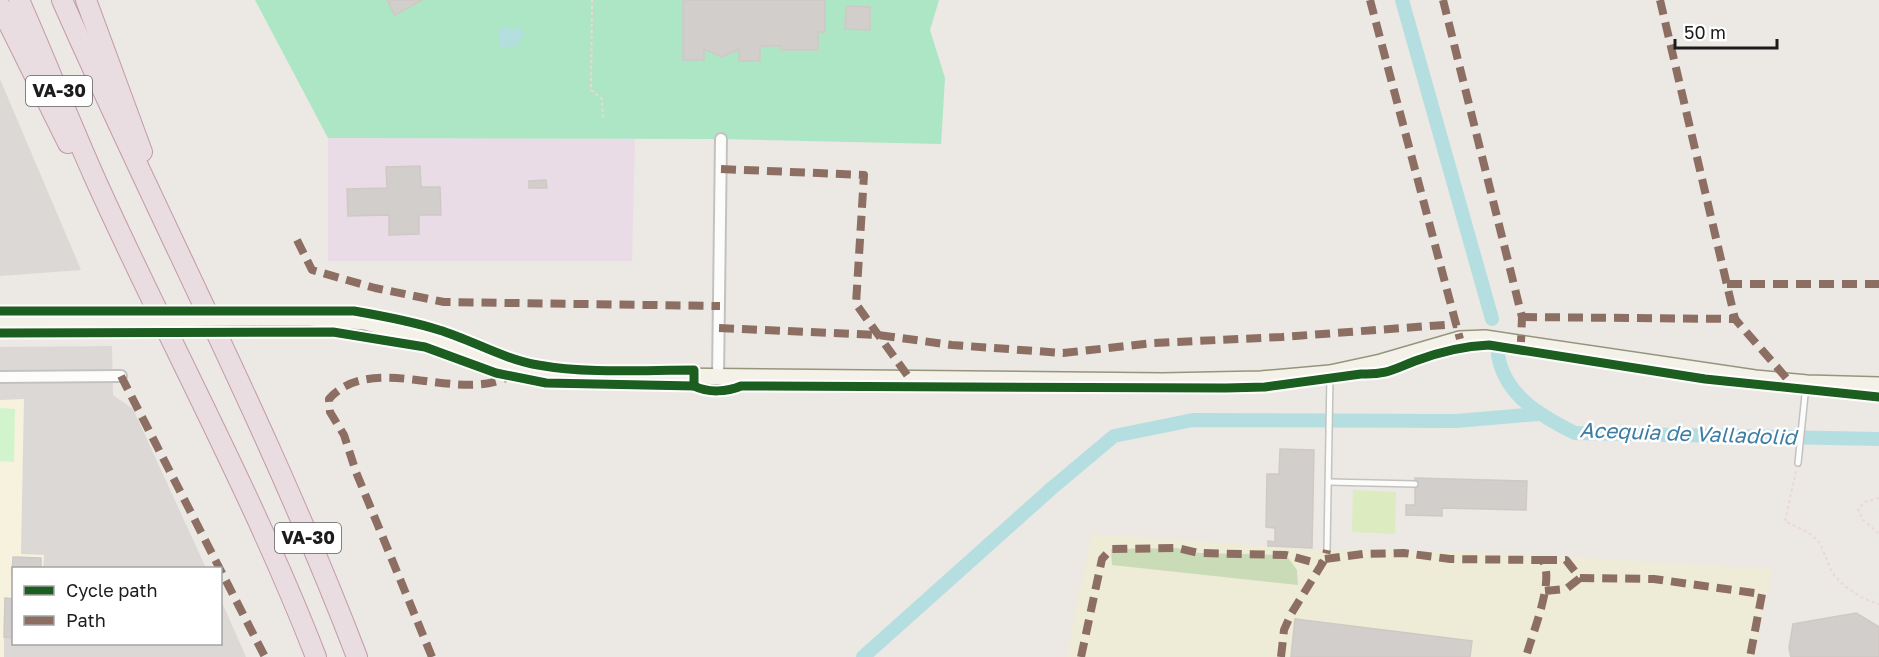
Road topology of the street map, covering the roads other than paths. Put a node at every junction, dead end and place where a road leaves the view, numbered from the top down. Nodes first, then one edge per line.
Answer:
1 (19, 0) edge
2 (62, 0) edge
3 (86, 0) edge
4 (0, 6) edge
5 (721, 139) dead end
6 (97, 182) junction
7 (168, 228) junction
8 (0, 321) edge
9 (1330, 373) junction
10 (121, 376) dead end
11 (0, 377) edge
12 (718, 378) junction
13 (1807, 383) junction
14 (1879, 385) edge
15 (1798, 463) road end
16 (1329, 482) junction
17 (1415, 484) dead end
18 (1327, 550) dead end
19 (315, 657) edge
20 (357, 657) edge

1 - 6 highway, VA-30
2 - 7 highway, VA-30
3 - 7 highway
4 - 6 highway
5 - 12 street
6 - 19 highway, VA-30
7 - 20 highway, VA-30
8 - 12 street, bridge
9 - 12 street
9 - 13 street
9 - 16 lane
10 - 11 street
13 - 14 street
13 - 15 lane
16 - 17 lane
16 - 18 lane

